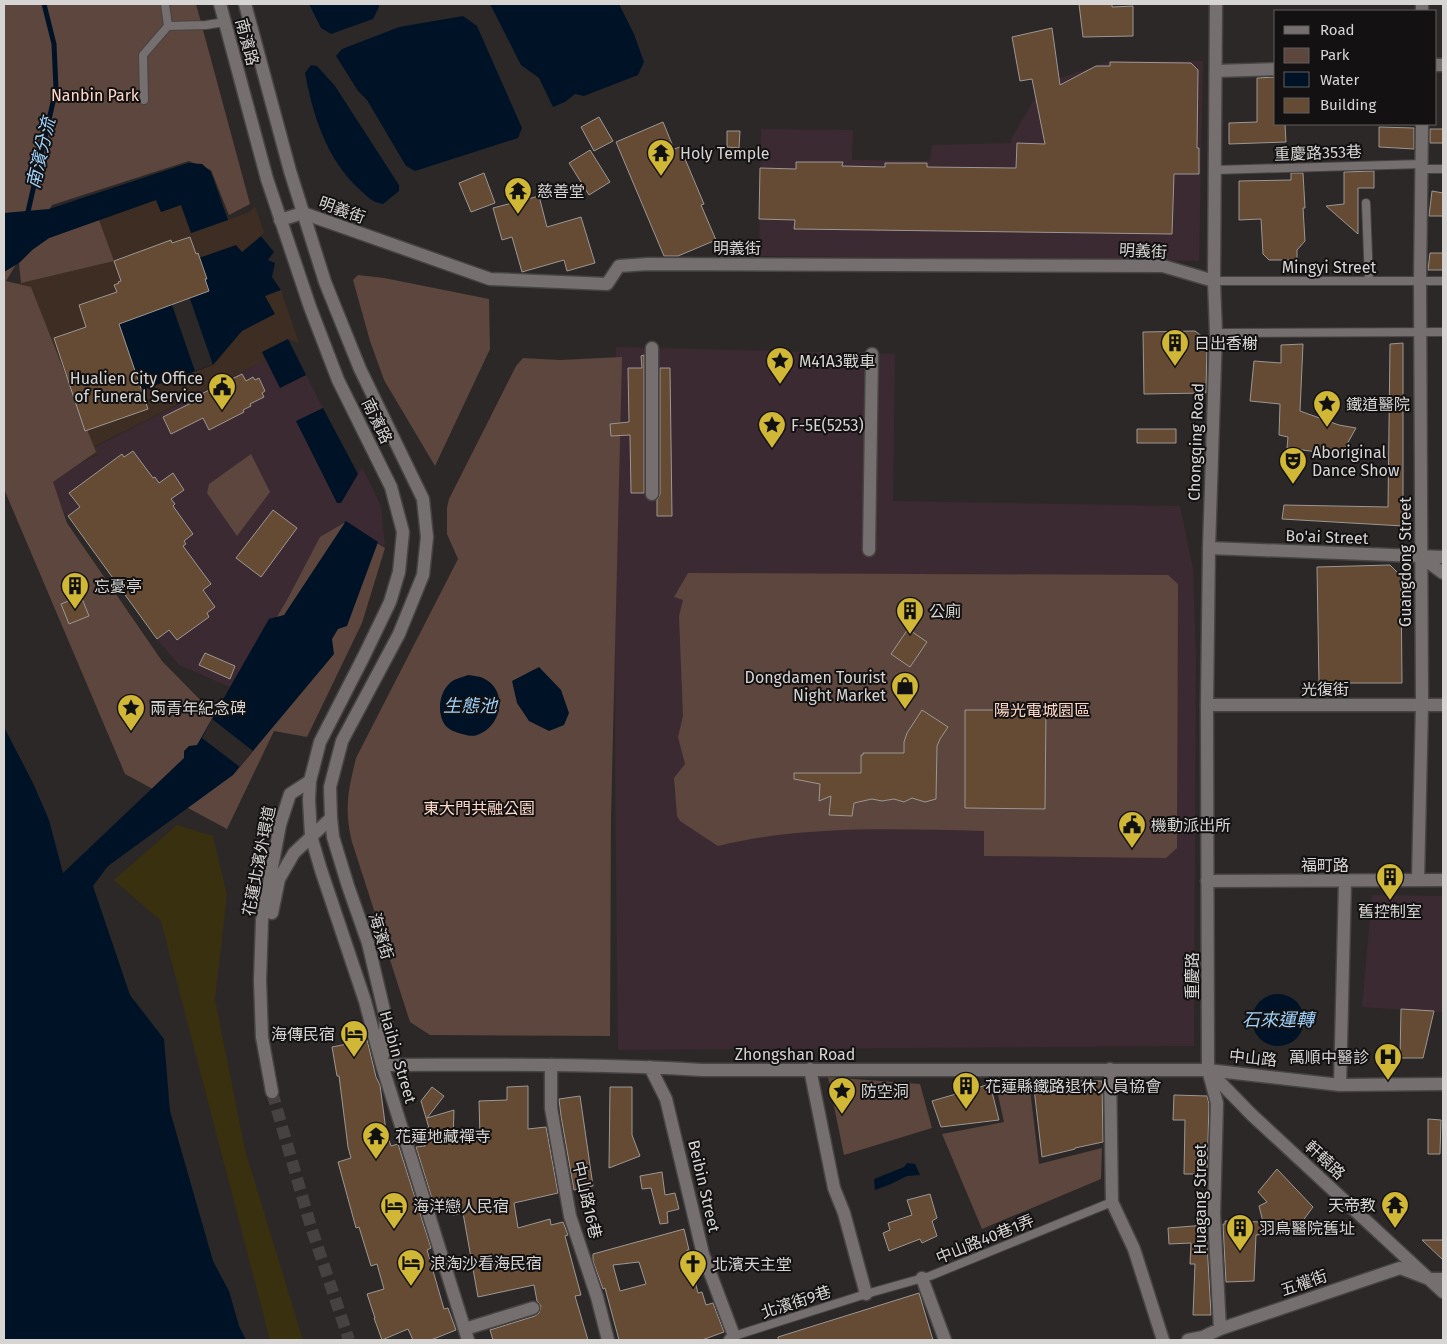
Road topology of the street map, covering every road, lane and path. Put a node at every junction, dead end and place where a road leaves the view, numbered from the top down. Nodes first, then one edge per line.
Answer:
1 (165, 4) edge
2 (220, 4) edge
3 (245, 4) edge
4 (1216, 4) edge
5 (224, 22) junction
6 (168, 26) junction
7 (1274, 69) edge
8 (1216, 71) junction
9 (144, 100) dead end
10 (1422, 125) edge
11 (1421, 166) junction
12 (1443, 169) edge
13 (1215, 170) junction
14 (1366, 203) dead end
15 (303, 213) junction
16 (280, 220) junction
17 (1214, 281) junction
18 (1369, 281) junction
19 (1420, 281) junction
20 (1443, 281) edge
21 (1420, 331) junction
22 (1443, 332) edge
23 (1216, 333) junction
24 (652, 348) dead end
25 (872, 354) dead end
26 (652, 494) dead end
27 (1209, 548) junction
28 (869, 550) dead end
29 (1443, 556) edge
30 (1421, 557) junction
31 (1443, 573) edge
32 (1207, 705) junction
33 (1422, 705) junction
34 (1443, 705) edge
35 (310, 781) junction
36 (331, 818) junction
37 (311, 836) junction
38 (315, 849) joint
39 (1418, 880) junction
40 (1443, 880) edge
41 (1207, 881) junction
42 (1344, 882) junction
43 (262, 958) junction
44 (382, 1065) junction
45 (551, 1065) junction
46 (650, 1067) junction
47 (810, 1069) junction
48 (1110, 1069) junction
49 (1208, 1070) junction
50 (1443, 1084) edge
51 (1340, 1085) junction
52 (272, 1092) tunnel mouth
53 (1112, 1202) junction
54 (922, 1278) junction
55 (1443, 1279) edge
56 (1430, 1280) junction
57 (1443, 1292) edge
58 (866, 1294) junction
59 (533, 1308) dead end
60 (1220, 1328) junction
61 (467, 1335) edge
62 (731, 1339) edge
63 (1203, 1339) edge
64 (608, 1340) edge
65 (946, 1340) edge
66 (1163, 1340) edge
67 (1188, 1340) edge

1 - 6 lane
2 - 5 street, 南濱路
3 - 15 street, 南濱路
4 - 8 street, Chongqing Road
5 - 6 lane
5 - 16 street, 南濱路
6 - 9 lane
7 - 8 street
8 - 13 street, Chongqing Road
10 - 11 street, Guangdong Street
11 - 12 lane, 重慶路353巷
11 - 13 lane, 重慶路353巷
11 - 19 street, Guangdong Street
13 - 17 street, Chongqing Road
14 - 18 lane
15 - 16 street, 明義街
15 - 17 street, 明義街
15 - 36 street, 南濱路
16 - 35 street, 南濱路
17 - 18 lane, Mingyi Street
17 - 23 street, Chongqing Road
18 - 19 lane, Mingyi Street
19 - 20 lane, Mingyi Street
19 - 21 street, Guangdong Street
21 - 22 lane
21 - 23 lane
21 - 30 street, Guangdong Street
23 - 27 street, Chongqing Road
24 - 26 street
25 - 28 street
27 - 30 street, Bo'ai Street
27 - 32 street, Chongqing Road
29 - 30 street, Bo'ai Street
30 - 31 street
30 - 33 street, Guangdong Street
32 - 33 street, 光復街
32 - 41 street, Chongqing Road
33 - 34 street, 光復街
33 - 39 street, Guangdong Street
35 - 37 street, 南濱路
35 - 43 street, 花蓮北濱外環道
36 - 37 street, 花蓮北濱外環道
36 - 44 street, 海濱街
37 - 38 street, 南濱路
37 - 43 street, 花蓮北濱外環道
38 - 44 street, Haibin Street
39 - 40 street, 福町路
39 - 42 street, 福町路
41 - 42 street, 福町路
41 - 49 street, 重慶路
42 - 51 street
43 - 52 street, 花蓮北濱外環道
44 - 45 street, Zhongshan Road
44 - 61 street, Haibin Street
45 - 46 street, Zhongshan Road
45 - 64 street, 中山路16巷
46 - 47 street, Zhongshan Road
46 - 62 street, Beibin Street
47 - 48 street, Zhongshan Road
47 - 58 street
48 - 49 street, Zhongshan Road
48 - 53 street
49 - 51 street, 中山路
49 - 56 street, 軒轅路
49 - 60 street, Huagang Street
50 - 51 street, 中山路
53 - 54 lane, 中山路40巷1弄
53 - 66 street
54 - 58 lane, 中山路40巷1弄
54 - 65 street
55 - 56 street
56 - 57 street, 軒轅路
56 - 60 street, 五權街
58 - 62 lane, 北濱街9巷
59 - 61 street
60 - 63 street, 五權街
63 - 67 street, 五權街

